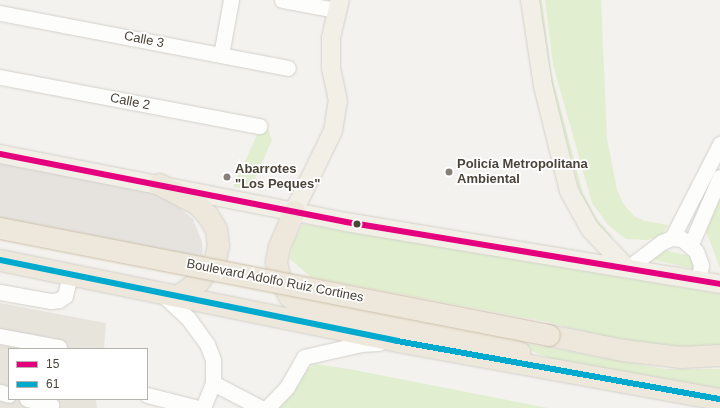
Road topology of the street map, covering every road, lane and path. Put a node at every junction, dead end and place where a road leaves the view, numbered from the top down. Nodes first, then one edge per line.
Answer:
1 (230, 0) edge
2 (282, 0) edge
3 (530, 0) edge
4 (338, 5) edge
5 (0, 13) edge
6 (221, 55) junction
7 (288, 68) dead end
8 (0, 77) edge
9 (259, 126) dead end
10 (720, 144) edge
11 (0, 154) edge
12 (712, 182) edge
13 (159, 184) junction
14 (294, 211) junction
15 (0, 228) edge
16 (672, 238) junction
17 (691, 244) junction
18 (0, 260) edge
19 (628, 267) junction
20 (70, 274) junction
21 (699, 280) junction
22 (720, 284) edge
23 (0, 292) edge
24 (169, 294) junction
25 (0, 336) edge
26 (397, 341) junction
27 (59, 347) dead end
28 (720, 355) edge
29 (590, 374) junction
30 (218, 387) junction
31 (148, 395) edge
32 (720, 399) edge
33 (30, 400) edge
34 (51, 405) dead end
35 (198, 408) edge
36 (203, 408) edge
37 (261, 408) edge
38 (267, 408) edge

1 - 6 street
2 - 4 street
3 - 19 main road
4 - 14 main road
5 - 6 street, Calle 3
6 - 7 street, Calle 3
8 - 9 street, Calle 2
10 - 12 street
11 - 13 main road
12 - 16 street
12 - 17 street
13 - 14 main road
13 - 24 highway
14 - 19 main road
14 - 29 highway
15 - 28 highway, Boulevard Adolfo Ruiz Cortines, bridge
16 - 17 street
16 - 19 street
17 - 21 street
18 - 20 highway
19 - 21 main road
20 - 23 street
20 - 24 highway
21 - 22 main road
24 - 26 highway
24 - 30 street
25 - 27 street
26 - 29 highway
26 - 38 street
29 - 32 highway
30 - 36 street
30 - 37 street
31 - 35 street
33 - 34 street

